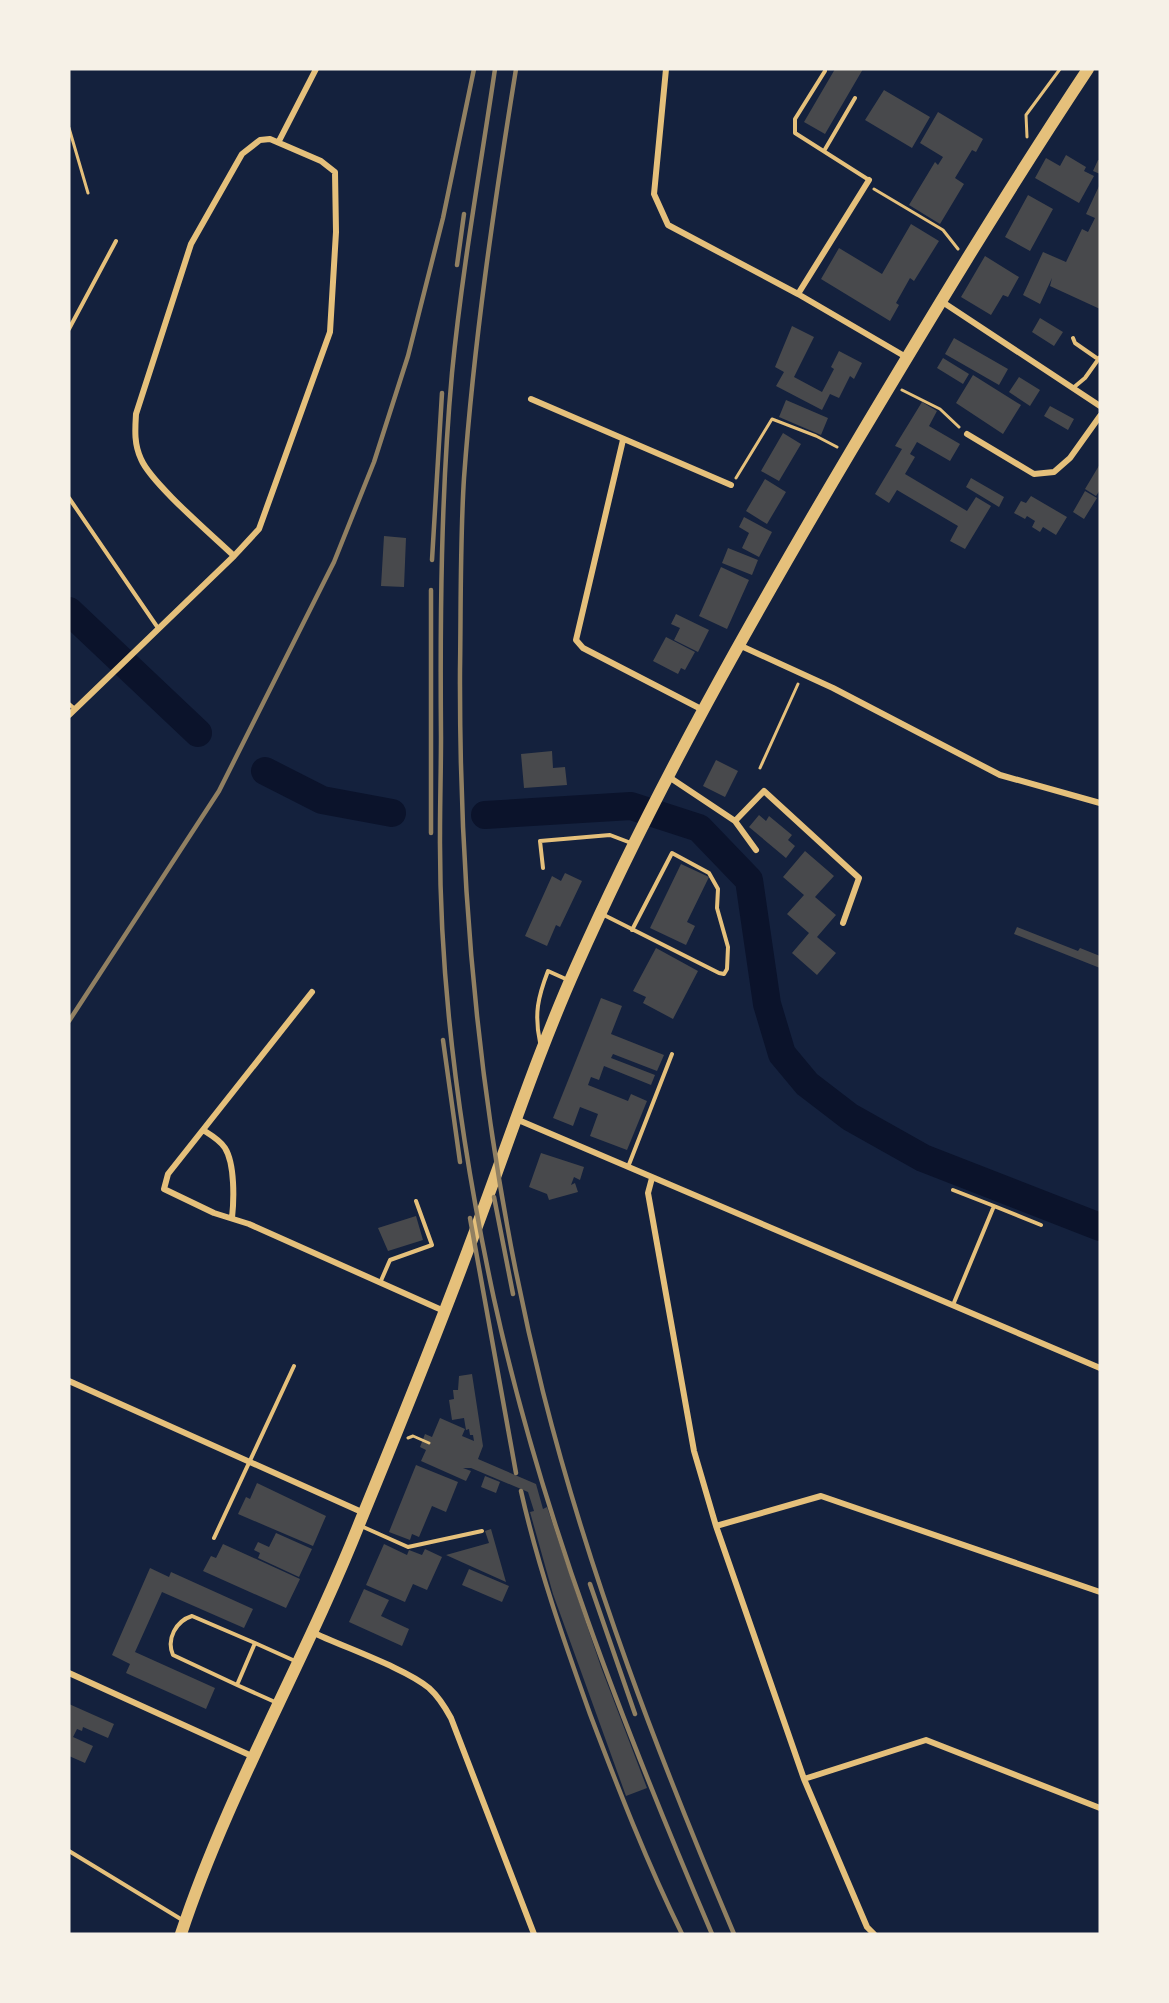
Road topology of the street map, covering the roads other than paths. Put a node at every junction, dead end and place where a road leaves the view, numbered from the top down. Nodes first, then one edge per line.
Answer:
1 (316, 69) edge
2 (666, 69) edge
3 (1088, 69) edge
4 (825, 71) dead end
5 (855, 98) dead end
6 (279, 141) junction
7 (824, 151) junction
8 (868, 182) joint
9 (116, 241) dead end
10 (798, 294) junction
11 (941, 301) junction
12 (69, 329) edge
13 (1073, 338) dead end
14 (906, 357) junction
15 (1099, 358) edge
16 (1073, 388) junction
17 (531, 399) dead end
18 (1100, 406) edge
19 (1100, 416) edge
20 (967, 434) road end
21 (623, 440) junction
22 (731, 485) road end
23 (69, 498) edge
24 (234, 556) junction
25 (158, 628) junction
26 (739, 645) junction
27 (72, 707) edge
28 (704, 711) junction
29 (69, 715) edge
30 (669, 777) junction
31 (1100, 803) edge
32 (735, 821) junction
33 (635, 844) junction
34 (756, 850) dead end
35 (543, 868) dead end
36 (602, 914) junction
37 (843, 923) dead end
38 (632, 930) junction
39 (571, 981) junction
40 (312, 992) dead end
41 (542, 1052) junction
42 (672, 1054) dead end
43 (516, 1119) junction
44 (203, 1130) junction
45 (628, 1167) junction
46 (652, 1178) junction
47 (953, 1190) dead end
48 (416, 1201) dead end
49 (994, 1206) junction
50 (232, 1218) junction
51 (1041, 1225) dead end
52 (380, 1284) junction
53 (953, 1305) junction
54 (444, 1311) junction
55 (294, 1366) dead end
56 (1100, 1368) edge
57 (69, 1381) edge
58 (251, 1461) junction
59 (362, 1519) junction
60 (716, 1526) junction
61 (482, 1531) dead end
62 (214, 1538) dead end
63 (1100, 1592) edge
64 (311, 1632) junction
65 (255, 1643) junction
66 (298, 1663) junction
67 (69, 1673) edge
68 (237, 1685) junction
69 (279, 1703) junction
70 (255, 1757) junction
71 (804, 1779) junction
72 (1100, 1808) edge
73 (69, 1851) edge
74 (183, 1928) edge
75 (534, 1934) edge
76 (873, 1934) edge

1 - 6 street
2 - 10 street
3 - 11 main road
4 - 7 lane
5 - 7 lane
6 - 24 street
6 - 24 street
7 - 8 lane
8 - 10 street
9 - 12 lane
10 - 14 street
11 - 14 main road
11 - 16 street
13 - 15 lane
14 - 26 main road
15 - 16 lane
16 - 18 street
17 - 21 street
19 - 20 street
21 - 22 street
21 - 28 street
23 - 25 lane
24 - 25 street
25 - 27 street
26 - 28 main road
26 - 31 street
27 - 29 street
28 - 30 main road
30 - 32 street
30 - 33 main road
32 - 34 street
32 - 37 street
33 - 35 lane
33 - 36 main road
36 - 38 lane
36 - 39 main road
38 - 38 lane
39 - 41 main road
39 - 41 lane
40 - 44 street
41 - 43 main road
42 - 45 lane
43 - 45 street
43 - 54 main road
44 - 50 street
44 - 50 street
45 - 46 street
46 - 53 street
46 - 60 street
47 - 49 lane
48 - 52 lane
49 - 51 lane
49 - 53 lane
50 - 52 street
52 - 54 street
53 - 56 street
54 - 59 main road
55 - 58 lane
57 - 58 street
58 - 59 street
58 - 62 lane
59 - 61 lane
59 - 64 main road
60 - 63 street
60 - 71 street
64 - 66 main road
64 - 75 street
65 - 66 lane
65 - 68 lane
65 - 68 lane
66 - 69 main road
67 - 70 street
68 - 69 lane
69 - 70 main road
70 - 74 main road
71 - 72 street
71 - 76 street
73 - 74 lane

